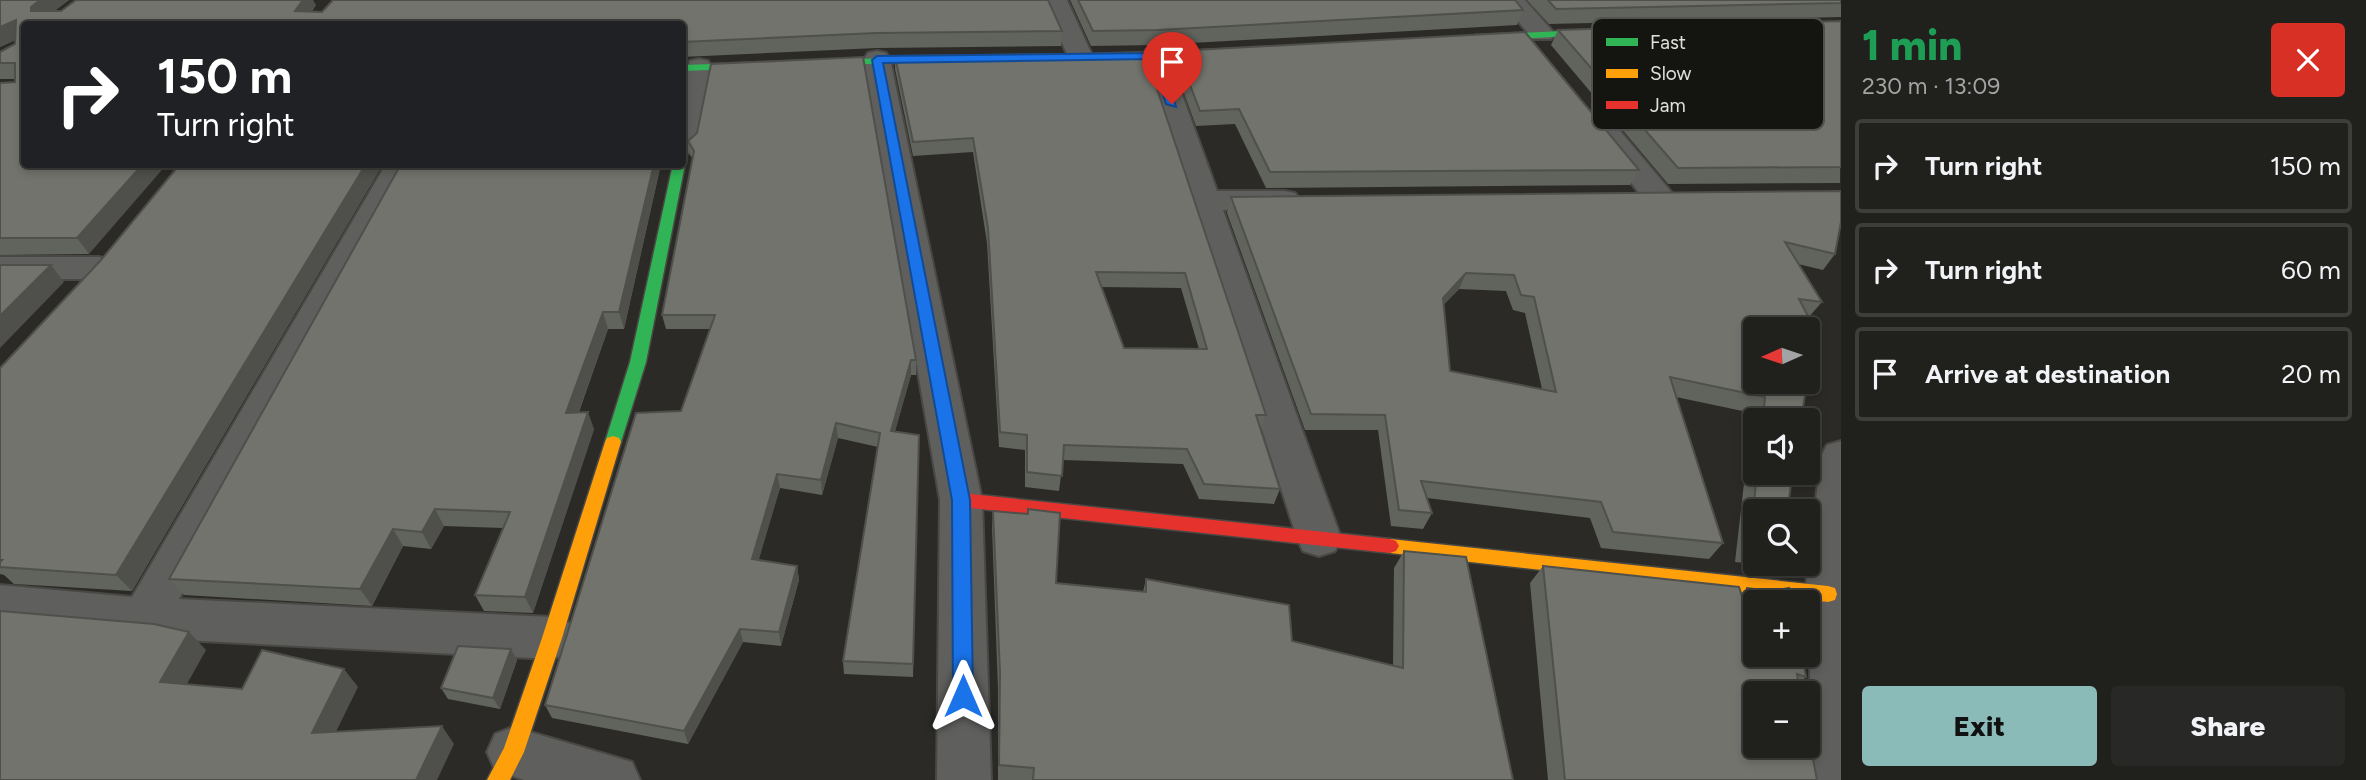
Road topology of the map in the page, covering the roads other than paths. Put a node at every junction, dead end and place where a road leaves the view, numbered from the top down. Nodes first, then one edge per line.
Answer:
1 (1055, 0) edge
2 (1512, 0) edge
3 (1592, 33) edge
4 (1534, 34) junction
5 (1457, 38) edge
6 (1251, 51) edge
7 (1155, 56) junction
8 (1073, 57) joint
9 (958, 58) edge
10 (877, 60) junction
11 (1552, 67) edge
12 (691, 68) edge
13 (1587, 110) edge
14 (686, 111) edge
15 (1592, 115) edge
16 (1607, 130) edge
17 (399, 168) edge
18 (678, 168) edge
19 (1616, 196) edge
20 (1315, 200) edge
21 (1205, 201) junction
22 (0, 268) edge
23 (72, 297) edge
24 (1841, 456) edge
25 (961, 500) junction
26 (1319, 538) junction
27 (1828, 594) junction
28 (0, 605) edge
29 (144, 618) junction
30 (552, 638) junction
31 (506, 766) edge
32 (613, 780) edge
33 (964, 780) edge
34 (1840, 780) edge

1 - 8 street
2 - 4 street
3 - 4 street
4 - 5 street
4 - 11 street
6 - 7 street
7 - 8 street
7 - 21 street
9 - 10 street
10 - 12 street
10 - 25 street
12 - 14 street
13 - 15 street
16 - 19 street
17 - 29 street
18 - 30 street
20 - 21 street
21 - 26 street
22 - 23 street
24 - 27 street
25 - 26 street
25 - 33 street
26 - 27 street
27 - 34 street
28 - 29 street
29 - 30 street
30 - 31 street
31 - 32 street

